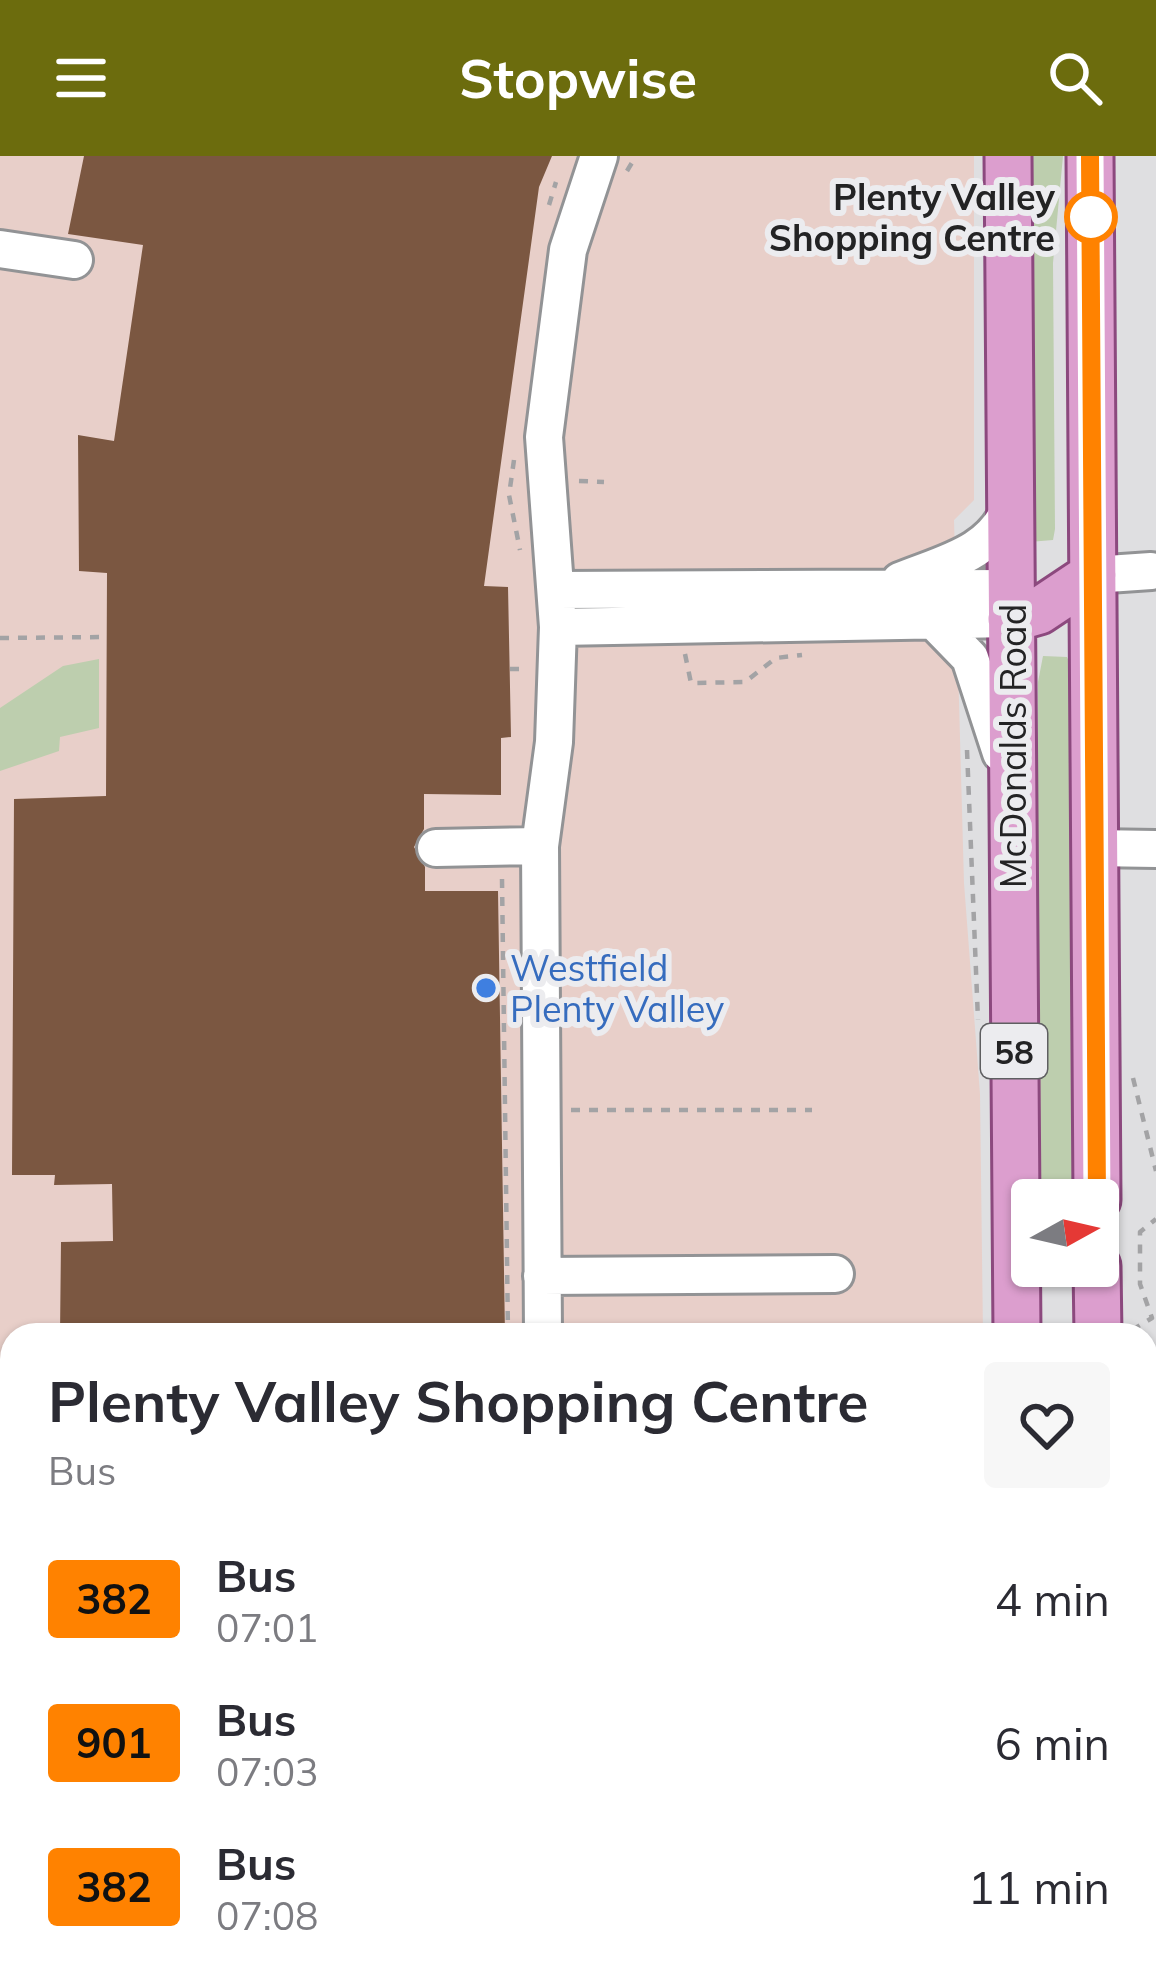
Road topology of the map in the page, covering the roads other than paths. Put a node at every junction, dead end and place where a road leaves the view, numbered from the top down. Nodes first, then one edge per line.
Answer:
1 (599, 156) edge
2 (1008, 156) edge
3 (1090, 156) edge
4 (0, 249) edge
5 (74, 260) dead end
6 (1011, 506) junction
7 (1151, 571) dead end
8 (1093, 575) junction
9 (880, 589) junction
10 (1011, 603) junction
11 (557, 608) junction
12 (936, 623) junction
13 (1012, 798) junction
14 (540, 846) junction
15 (436, 848) dead end
16 (1094, 848) junction
17 (1156, 849) edge
18 (1022, 1179) edge
19 (1097, 1179) edge
20 (836, 1274) dead end
21 (542, 1276) junction
22 (1022, 1287) edge
23 (1097, 1287) edge
24 (542, 1323) edge
25 (1018, 1323) edge
26 (1098, 1323) edge

1 - 11 street
2 - 6 main road, McDonalds Road / 58
3 - 8 main road, 58
4 - 5 street
6 - 9 street
6 - 10 main road, McDonalds Road / 58
7 - 8 street
8 - 10 main road
8 - 16 main road, 58
9 - 10 street
9 - 11 street
10 - 12 street
10 - 13 main road, McDonalds Road / 58
11 - 12 street
11 - 14 street
12 - 13 street
13 - 18 main road, McDonalds Road / 58
14 - 15 street
14 - 21 street
16 - 17 street
16 - 19 main road, 58
20 - 21 street
21 - 24 street
22 - 25 main road, McDonalds Road / 58
23 - 26 main road

